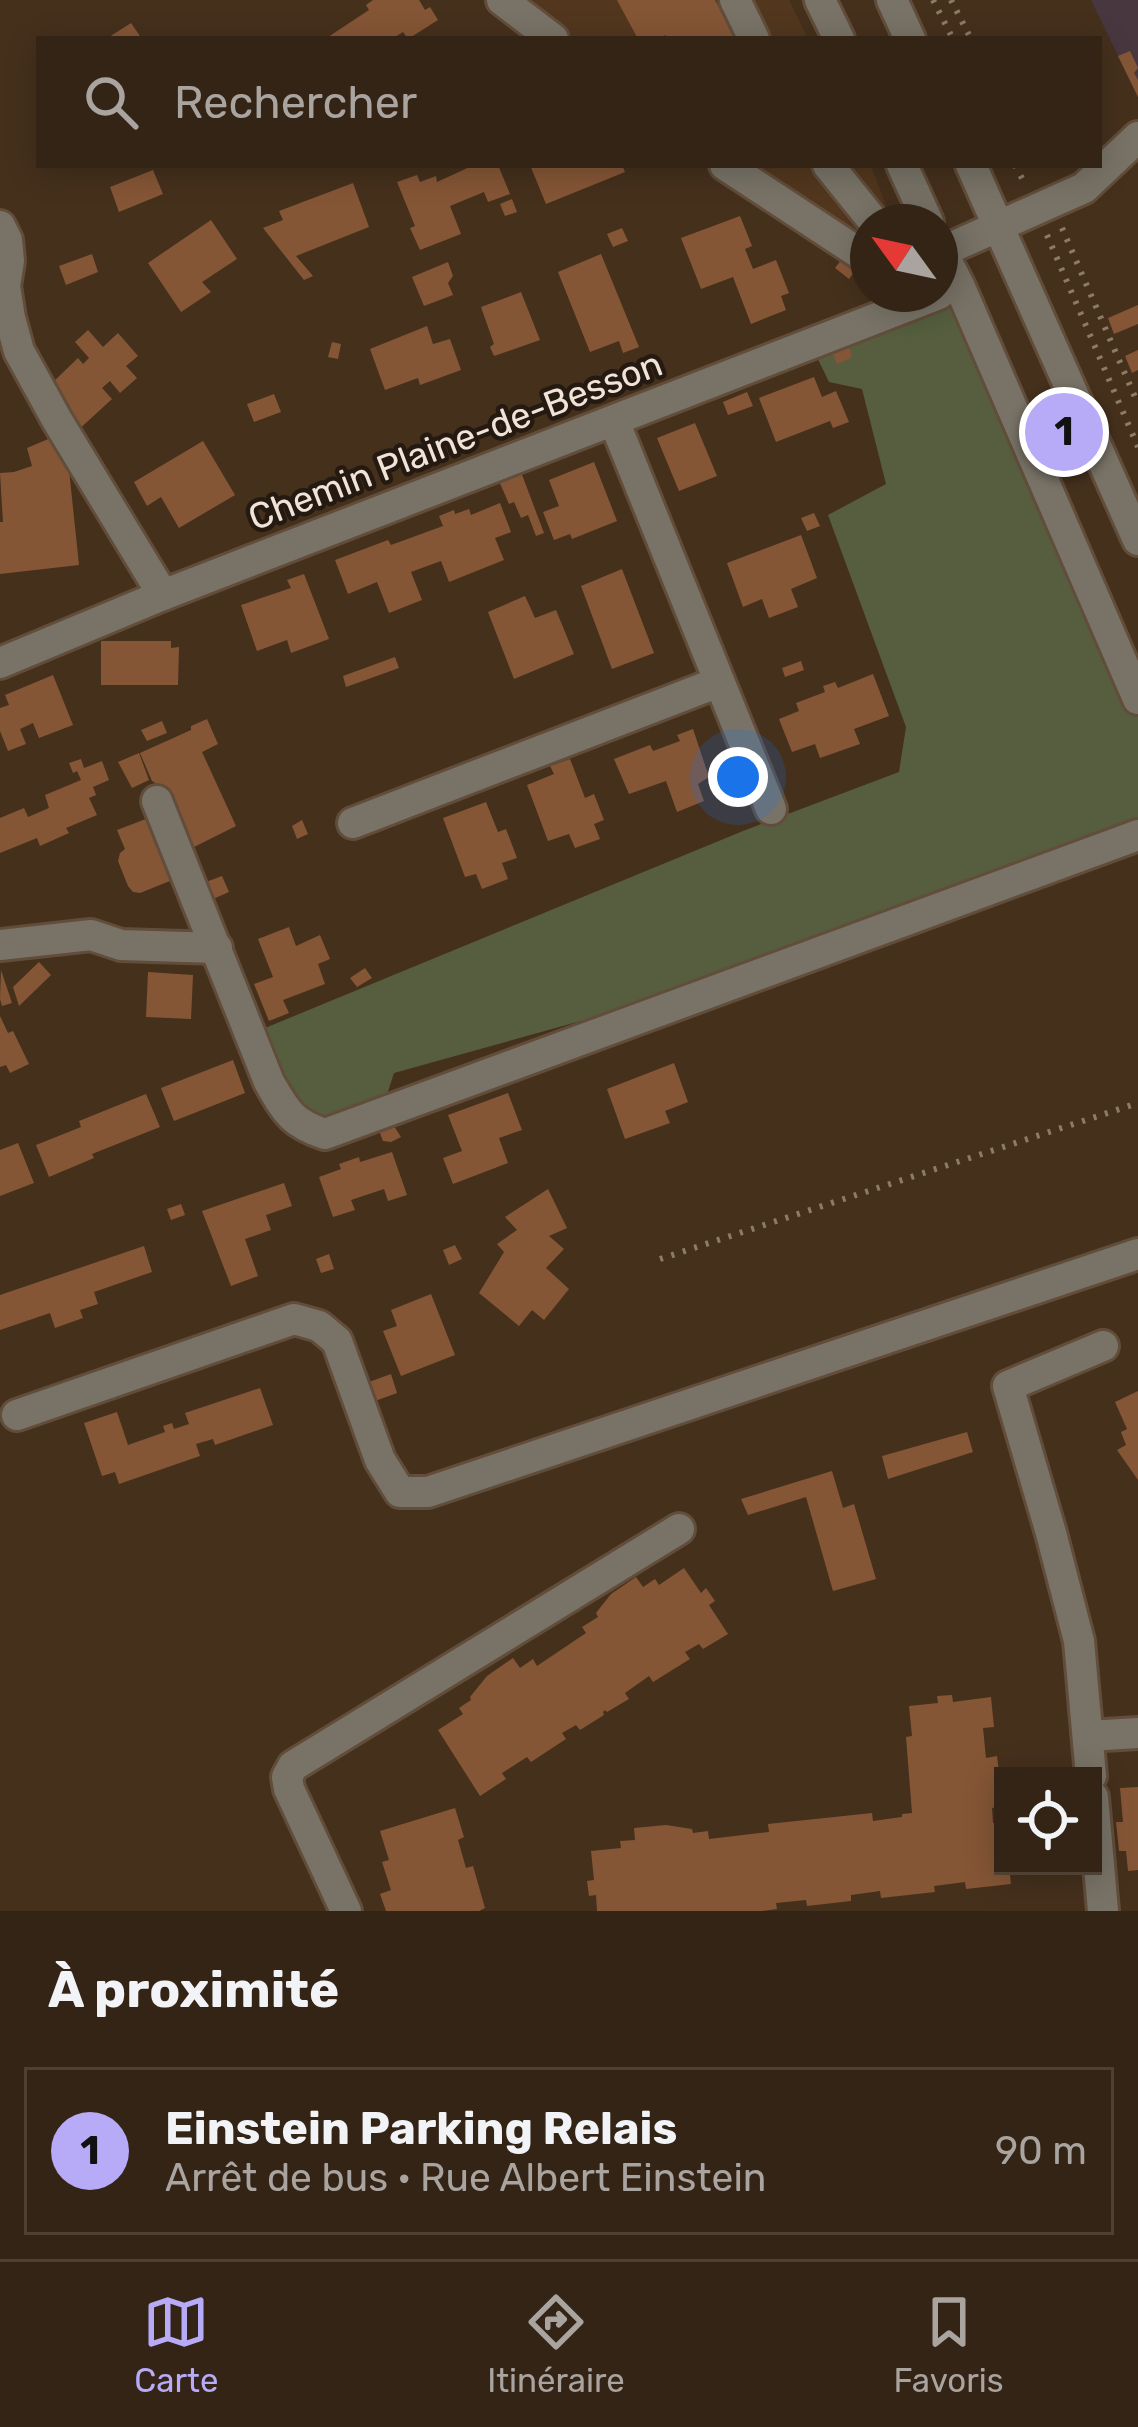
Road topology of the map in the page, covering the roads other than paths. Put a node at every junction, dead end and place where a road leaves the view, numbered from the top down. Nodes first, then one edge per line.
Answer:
1 (502, 0) edge
2 (734, 0) edge
3 (820, 0) edge
4 (892, 0) edge
5 (549, 36) edge
6 (752, 36) edge
7 (838, 36) edge
8 (909, 36) edge
9 (1138, 137) edge
10 (729, 168) edge
11 (830, 168) edge
12 (903, 168) edge
13 (971, 168) edge
14 (859, 204) edge
15 (920, 204) edge
16 (0, 226) edge
17 (997, 226) junction
18 (958, 243) edge
19 (850, 247) edge
20 (889, 312) edge
21 (946, 312) edge
22 (614, 422) junction
23 (1138, 540) edge
24 (163, 595) junction
25 (0, 662) edge
26 (719, 682) junction
27 (1138, 699) edge
28 (157, 801) dead end
29 (771, 809) dead end
30 (353, 823) dead end
31 (1138, 835) edge
32 (0, 945) edge
33 (217, 948) junction
34 (1138, 1254) edge
35 (1103, 1346) dead end
36 (17, 1415) dead end
37 (679, 1529) dead end
38 (1138, 1732) edge
39 (1088, 1736) junction
40 (1090, 1767) edge
41 (1100, 1875) edge
42 (346, 1911) edge
43 (1103, 1911) edge

1 - 5 street
2 - 6 street
3 - 7 street
4 - 8 street
9 - 17 street
10 - 19 street
11 - 14 street
12 - 15 street
13 - 17 street
16 - 24 street
17 - 18 street
17 - 23 street
20 - 22 street, Chemin Plaine-de-Besson
21 - 27 street
22 - 24 street, Chemin Plaine-de-Besson
22 - 26 street
24 - 25 street, Chemin Plaine-de-Besson
26 - 29 street
26 - 30 street
28 - 33 street
31 - 33 street
32 - 33 street
34 - 36 street
35 - 39 street
37 - 42 street
38 - 39 street
39 - 40 street
41 - 43 street

